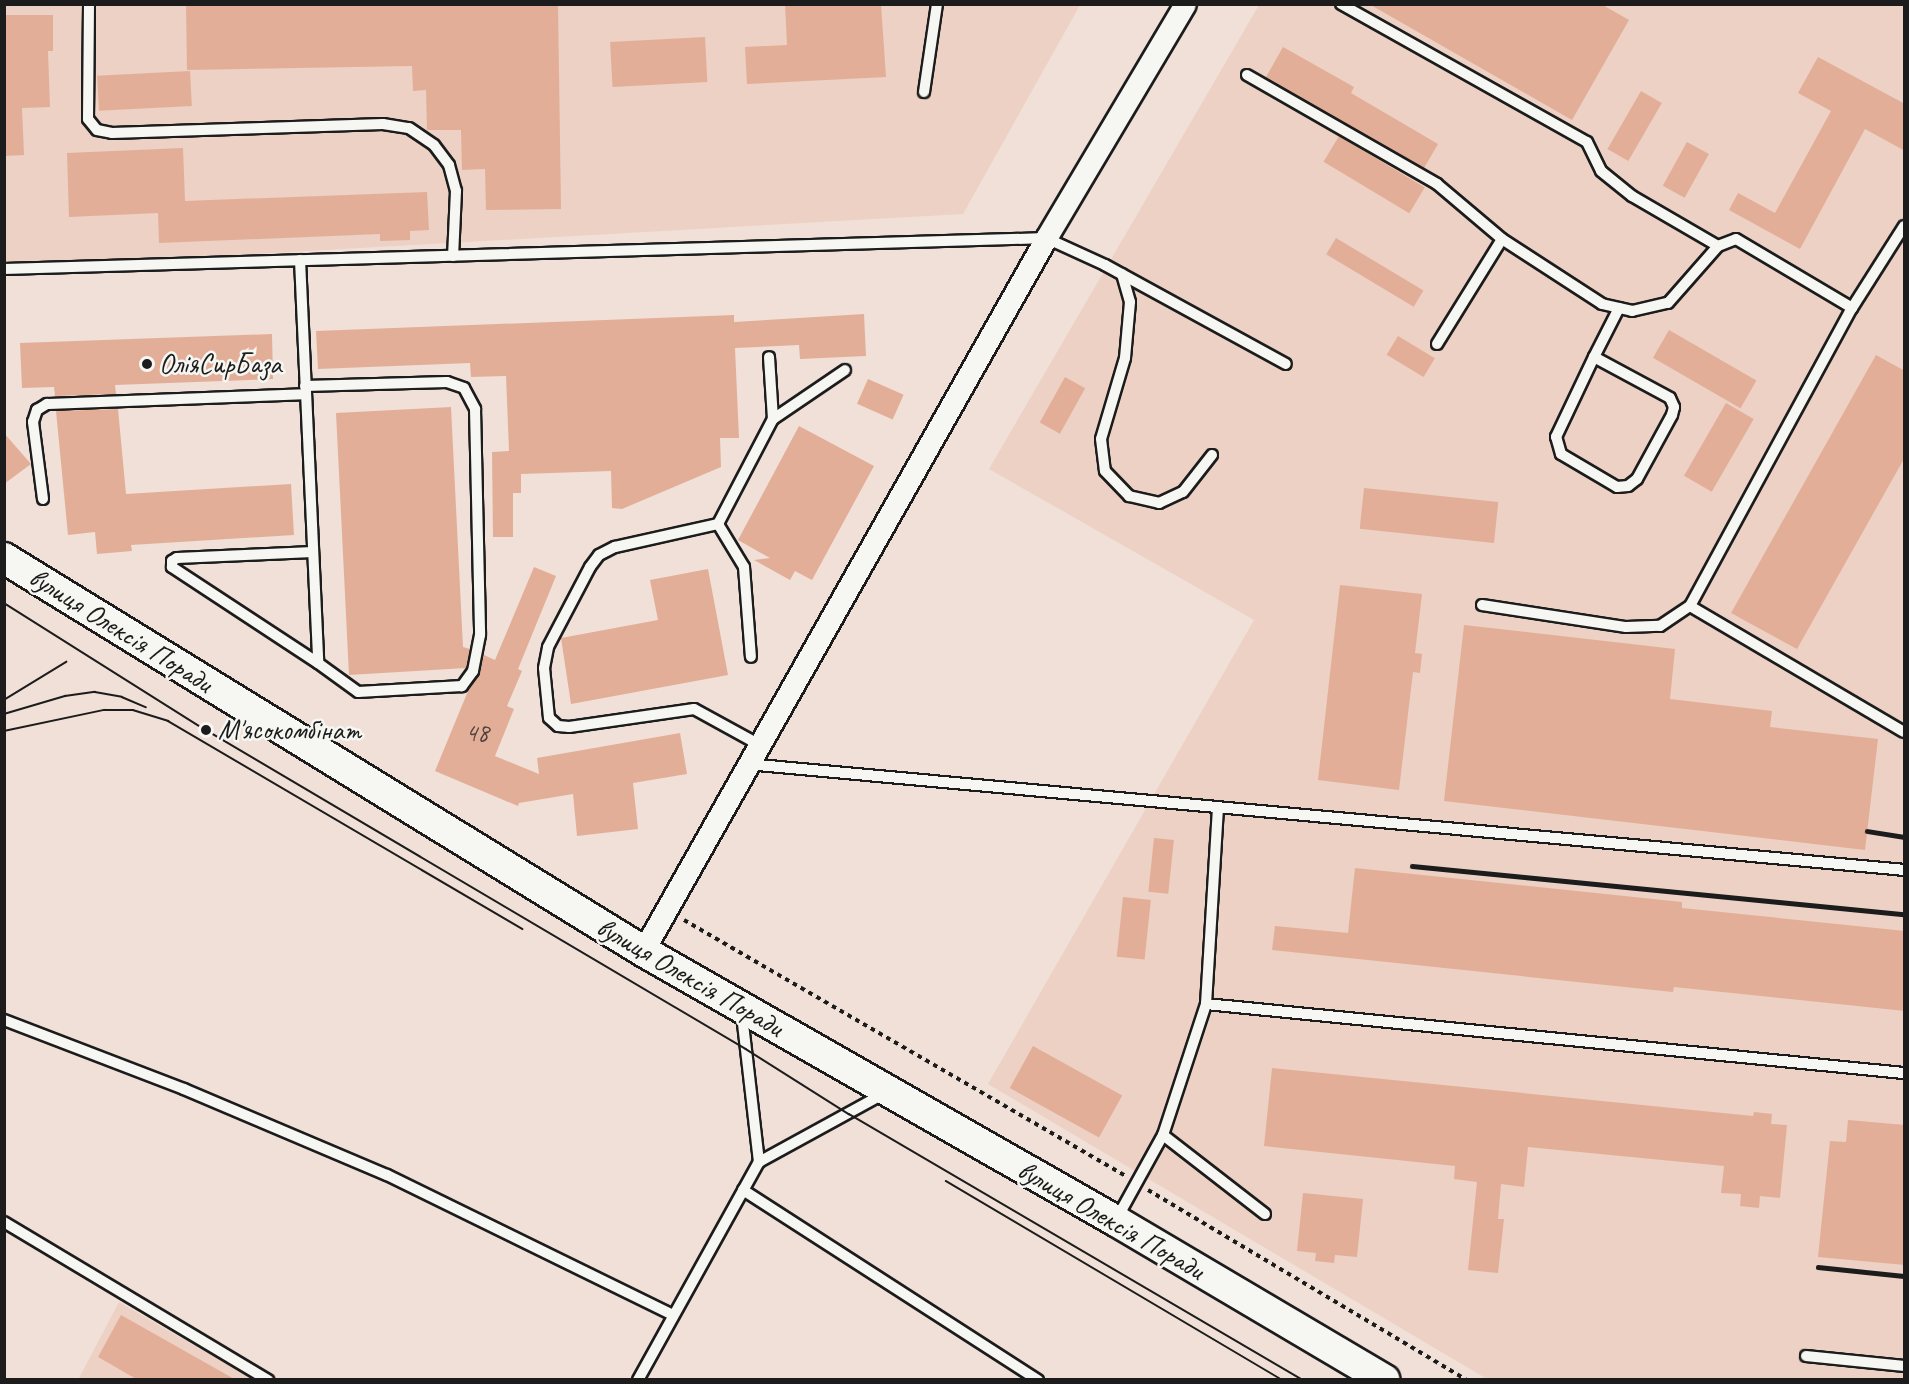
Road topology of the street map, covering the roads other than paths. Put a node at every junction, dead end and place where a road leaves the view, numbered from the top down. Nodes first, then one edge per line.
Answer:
1 (89, 4) edge
2 (937, 4) edge
3 (1185, 4) edge
4 (1341, 4) edge
5 (1247, 75) dead end
6 (924, 92) dead end
7 (1905, 226) edge
8 (1046, 238) junction
9 (1502, 239) junction
10 (1718, 246) junction
11 (453, 256) junction
12 (300, 260) junction
13 (4, 269) edge
14 (1122, 274) junction
15 (1619, 308) junction
16 (1852, 308) junction
17 (1437, 344) dead end
18 (769, 357) dead end
19 (1594, 357) junction
20 (1286, 364) dead end
21 (845, 370) dead end
22 (305, 390) junction
23 (773, 420) junction
24 (1212, 455) dead end
25 (43, 499) dead end
26 (718, 524) junction
27 (313, 552) junction
28 (4, 558) edge
29 (1482, 605) dead end
30 (1690, 606) junction
31 (751, 657) dead end
32 (318, 663) junction
33 (1905, 732) edge
34 (759, 744) junction
35 (747, 764) junction
36 (1218, 807) junction
37 (1905, 870) edge
38 (643, 951) junction
39 (1206, 1004) junction
40 (741, 1006) junction
41 (4, 1020) edge
42 (1905, 1073) edge
43 (887, 1092) junction
44 (1163, 1134) junction
45 (759, 1162) junction
46 (743, 1190) junction
47 (1265, 1214) dead end
48 (1116, 1221) junction
49 (4, 1222) edge
50 (673, 1315) junction
51 (1806, 1356) dead end
52 (1905, 1366) edge
53 (639, 1379) edge
54 (268, 1380) edge
55 (1038, 1380) edge
56 (1385, 1380) edge

1 - 11 lane
2 - 6 lane
3 - 8 street
4 - 10 lane
5 - 9 lane
7 - 16 lane
8 - 11 lane
8 - 14 lane
8 - 34 street
9 - 15 lane
9 - 17 lane
10 - 15 lane
10 - 16 lane
11 - 12 lane
12 - 13 lane
12 - 22 lane
14 - 20 lane
14 - 24 lane
15 - 19 lane
16 - 30 lane
18 - 23 lane
19 - 19 lane
21 - 23 lane
22 - 25 lane
22 - 27 lane
22 - 32 lane
23 - 26 lane
26 - 31 lane
26 - 34 lane
27 - 32 lane
27 - 32 lane
28 - 38 main road, вулиця Олексія Поради
29 - 30 lane
30 - 33 lane
34 - 35 street
35 - 36 lane
35 - 38 street
36 - 37 lane
36 - 39 lane
38 - 40 main road, вулиця Олексія Поради
39 - 42 lane
39 - 44 lane
40 - 43 main road, вулиця Олексія Поради
40 - 45 lane
41 - 50 lane
43 - 45 lane
43 - 48 main road, вулиця Олексія Поради
44 - 47 lane
44 - 48 lane
45 - 46 lane
46 - 50 lane
46 - 55 lane
48 - 56 main road, вулиця Олексія Поради
49 - 54 lane
50 - 53 lane
51 - 52 lane

